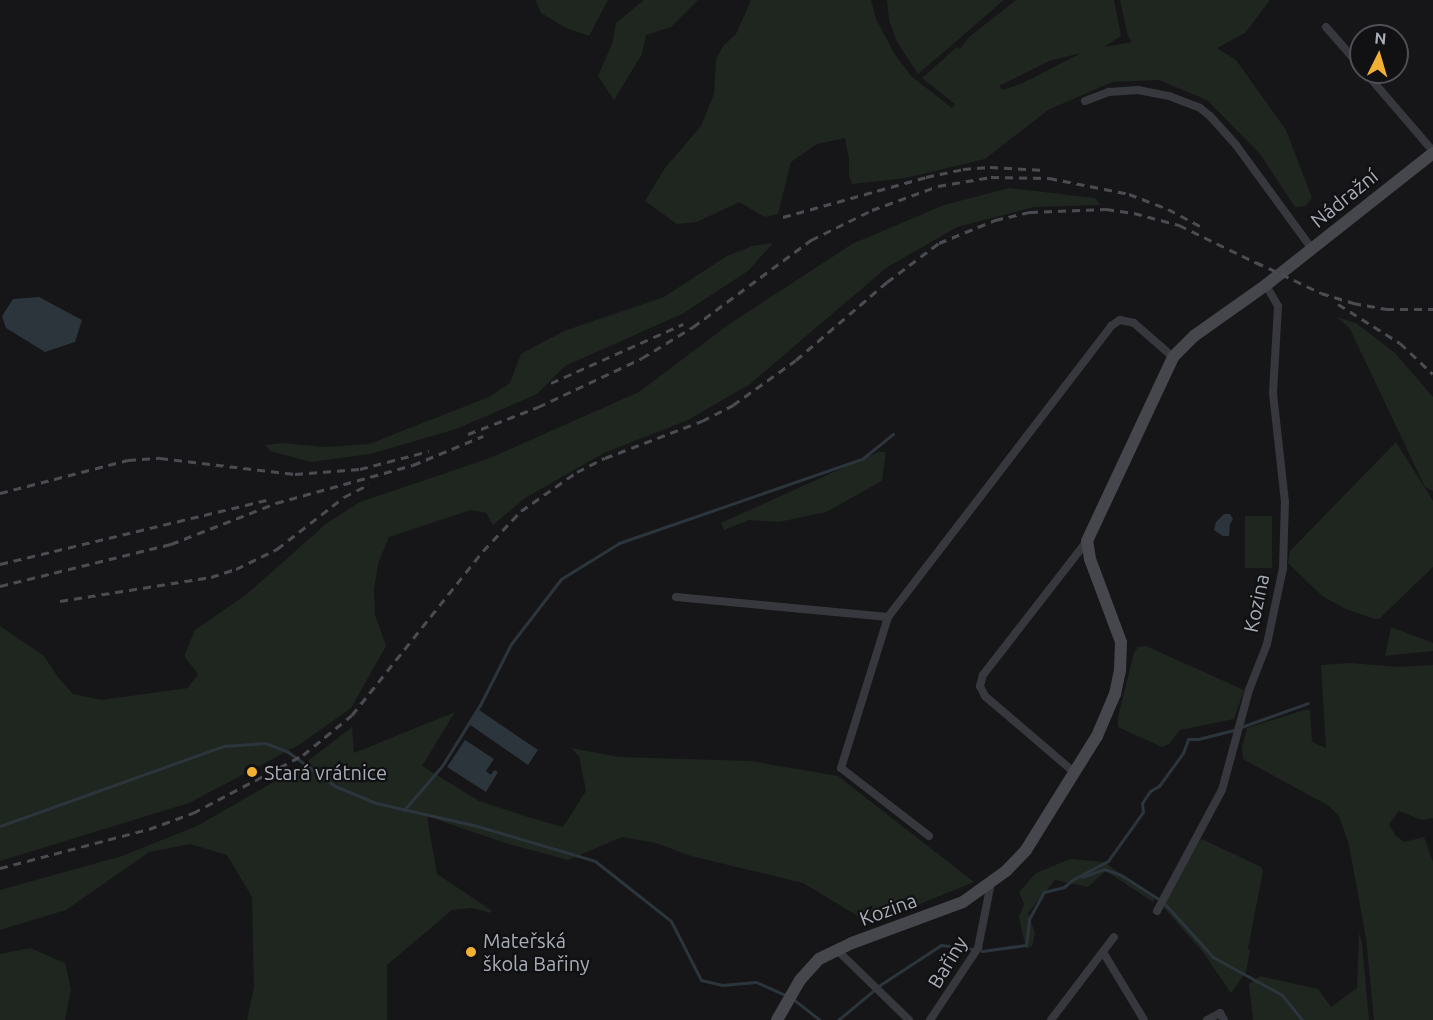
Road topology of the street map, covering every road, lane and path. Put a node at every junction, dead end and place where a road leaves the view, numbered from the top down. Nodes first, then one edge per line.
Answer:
1 (1326, 27) dead end
2 (1349, 53) edge
3 (1375, 84) edge
4 (1085, 101) dead end
5 (1433, 152) edge
6 (1312, 249) junction
7 (1266, 285) junction
8 (1173, 357) junction
9 (1087, 541) junction
10 (676, 597) dead end
11 (888, 616) junction
12 (1075, 773) junction
13 (928, 836) dead end
14 (991, 883) junction
15 (1157, 911) dead end
16 (1114, 937) dead end
17 (836, 949) junction
18 (1103, 952) junction
19 (777, 1020) edge
20 (909, 1020) edge
21 (930, 1020) edge
22 (1051, 1020) edge
23 (1144, 1020) edge
24 (1207, 1020) edge
25 (1224, 1020) edge

1 - 2 street
3 - 5 street
4 - 6 street
5 - 6 main road, Nádražní
6 - 7 main road, Nádražní
7 - 8 main road
7 - 15 street, Kozina
8 - 9 main road
8 - 11 street
9 - 12 main road, Kozina
9 - 12 street
10 - 11 street
11 - 13 street
12 - 14 main road, Kozina
14 - 17 main road, Kozina
14 - 21 street, Bařiny
16 - 18 street
17 - 19 main road, Kozina
17 - 20 street
18 - 22 street
18 - 23 street
24 - 25 street

